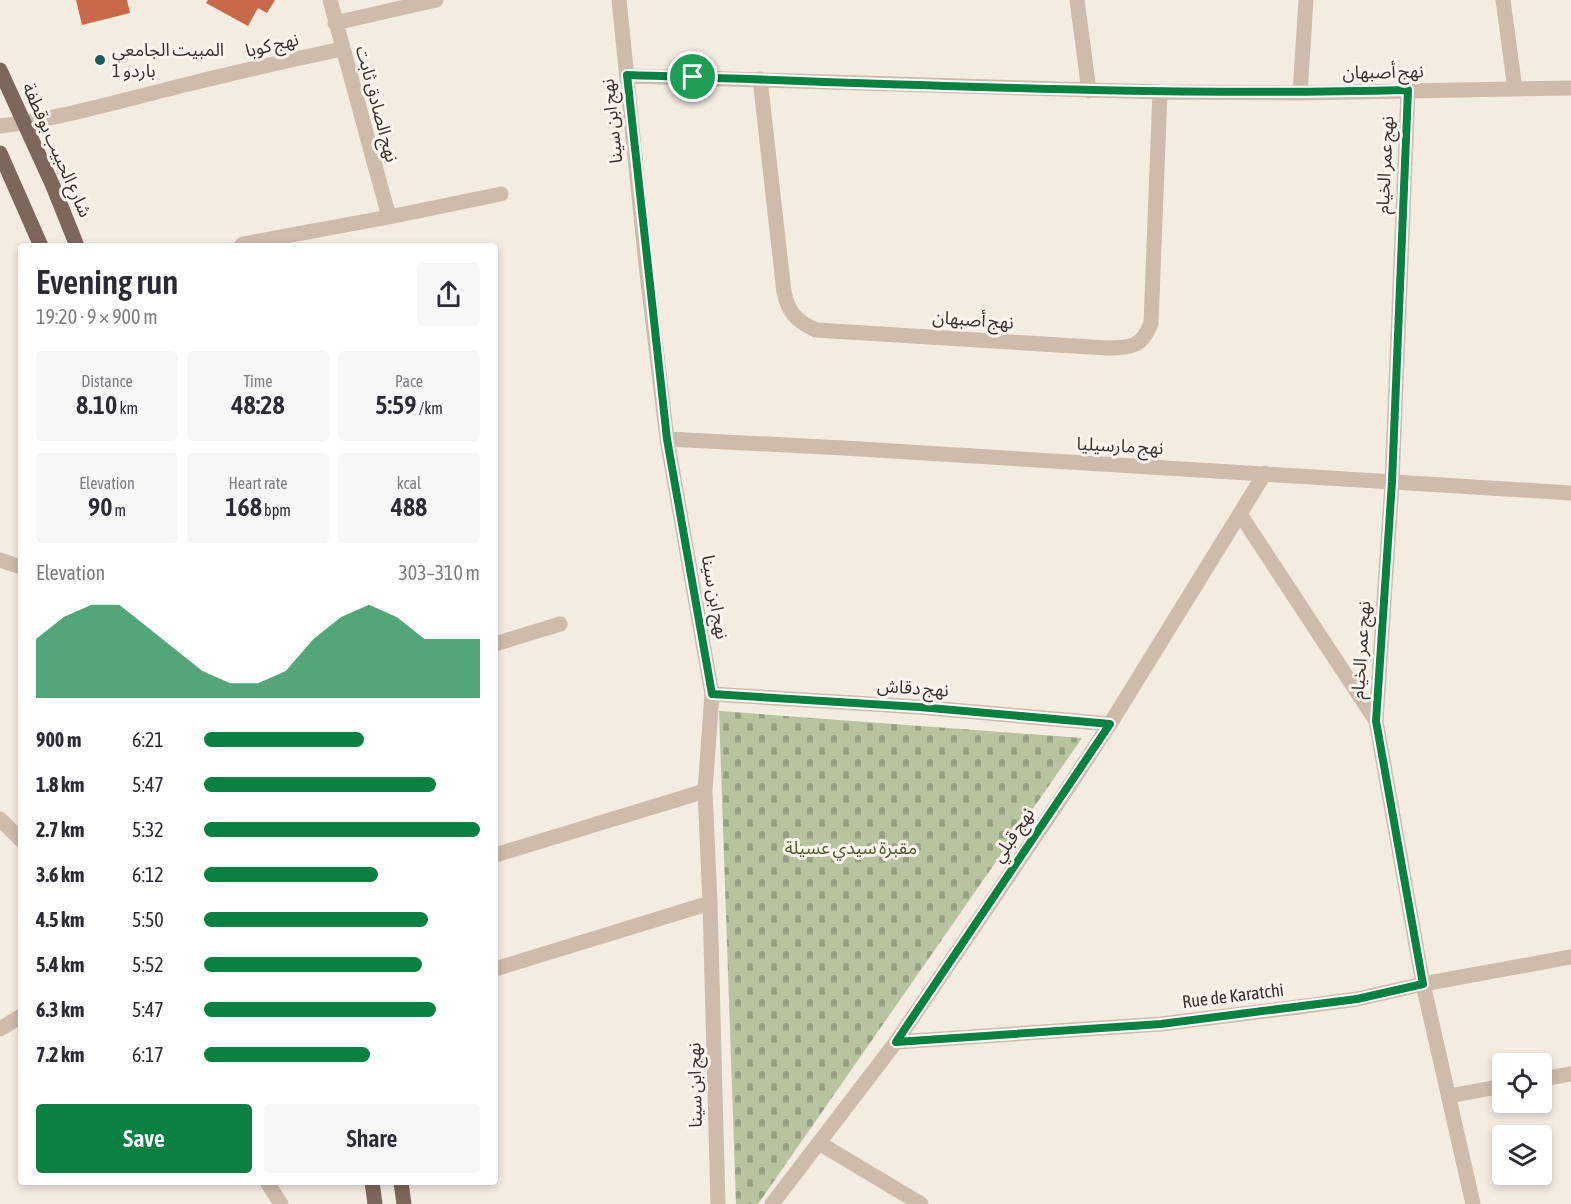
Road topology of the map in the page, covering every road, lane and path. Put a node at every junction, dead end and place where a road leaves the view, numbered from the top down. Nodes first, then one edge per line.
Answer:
1 (330, 0) edge
2 (436, 0) edge
3 (619, 0) edge
4 (1077, 0) edge
5 (1306, 0) edge
6 (1503, 0) edge
7 (335, 23) junction
8 (342, 49) junction
9 (0, 69) edge
10 (627, 75) junction
11 (760, 79) junction
12 (1571, 88) edge
13 (1515, 89) junction
14 (1408, 90) junction
15 (1089, 91) junction
16 (1160, 92) junction
17 (1300, 93) junction
18 (25, 123) junction
19 (0, 126) edge
20 (0, 153) edge
21 (501, 194) dead end
22 (389, 217) junction
23 (40, 243) edge
24 (76, 243) edge
25 (248, 243) edge
26 (667, 439) junction
27 (1265, 473) junction
28 (1392, 482) junction
29 (1571, 493) edge
30 (1240, 514) junction
31 (0, 560) edge
32 (18, 566) edge
33 (560, 624) dead end
34 (498, 643) edge
35 (712, 694) junction
36 (1376, 721) junction
37 (1110, 724) junction
38 (705, 791) junction
39 (0, 819) edge
40 (18, 837) edge
41 (498, 854) edge
42 (710, 903) junction
43 (1571, 957) edge
44 (498, 968) edge
45 (1423, 984) junction
46 (18, 1018) edge
47 (0, 1029) edge
48 (896, 1042) junction
49 (1571, 1074) edge
50 (1552, 1077) edge
51 (1492, 1088) edge
52 (1449, 1096) junction
53 (819, 1143) junction
54 (269, 1185) edge
55 (372, 1185) edge
56 (401, 1185) edge
57 (281, 1204) edge
58 (375, 1204) edge
59 (404, 1204) edge
60 (718, 1204) edge
61 (772, 1204) edge
62 (921, 1204) edge
63 (1473, 1204) edge

1 - 7 street, نهج الصادق ثابت
2 - 7 street
3 - 10 street, نهج ابن سينا
4 - 15 street
5 - 17 street
6 - 13 street
7 - 8 street, نهج الصادق ثابت
8 - 18 street, نهج كوبا
8 - 22 street, نهج الصادق ثابت
9 - 18 main road, شارع الحبيب بوقطفة
10 - 11 street, نهج أصبهان
10 - 26 street, نهج ابن سينا
11 - 15 street, نهج أصبهان
11 - 16 street, نهج أصبهان
12 - 13 street, نهج أصبهان
13 - 14 street, نهج أصبهان
14 - 17 street, نهج أصبهان
14 - 28 street, نهج عمر الخيام
15 - 16 street, نهج أصبهان
16 - 17 street, نهج أصبهان
18 - 19 street, نهج كوبا
18 - 24 main road, شارع الحبيب بوقطفة
20 - 23 main road
21 - 22 street
22 - 25 street
26 - 27 street, نهج مارسيليا
26 - 35 street, نهج ابن سينا
27 - 28 street, نهج مارسيليا
27 - 30 street, نهج قبلي
28 - 29 street, نهج مارسيليا
28 - 36 street, نهج عمر الخيام
30 - 36 street
30 - 37 street, نهج قبلي
31 - 32 street
33 - 34 street
35 - 37 street, نهج دقاش
35 - 38 street, نهج ابن سينا
36 - 45 street, نهج عمر الخيام
37 - 48 street, نهج قبلي
38 - 41 street
38 - 42 street, نهج ابن سينا
39 - 40 street
42 - 44 street
42 - 60 street, نهج ابن سينا
43 - 45 street, Rue de Karatchi
45 - 48 street, Rue de Karatchi
45 - 52 street, نهج عمر الخيام
46 - 47 street
48 - 53 street, نهج قبلي
49 - 50 street
51 - 52 street
52 - 63 street, نهج عمر الخيام
53 - 61 street, نهج قبلي
53 - 62 street
54 - 57 street
55 - 58 main road
56 - 59 main road

